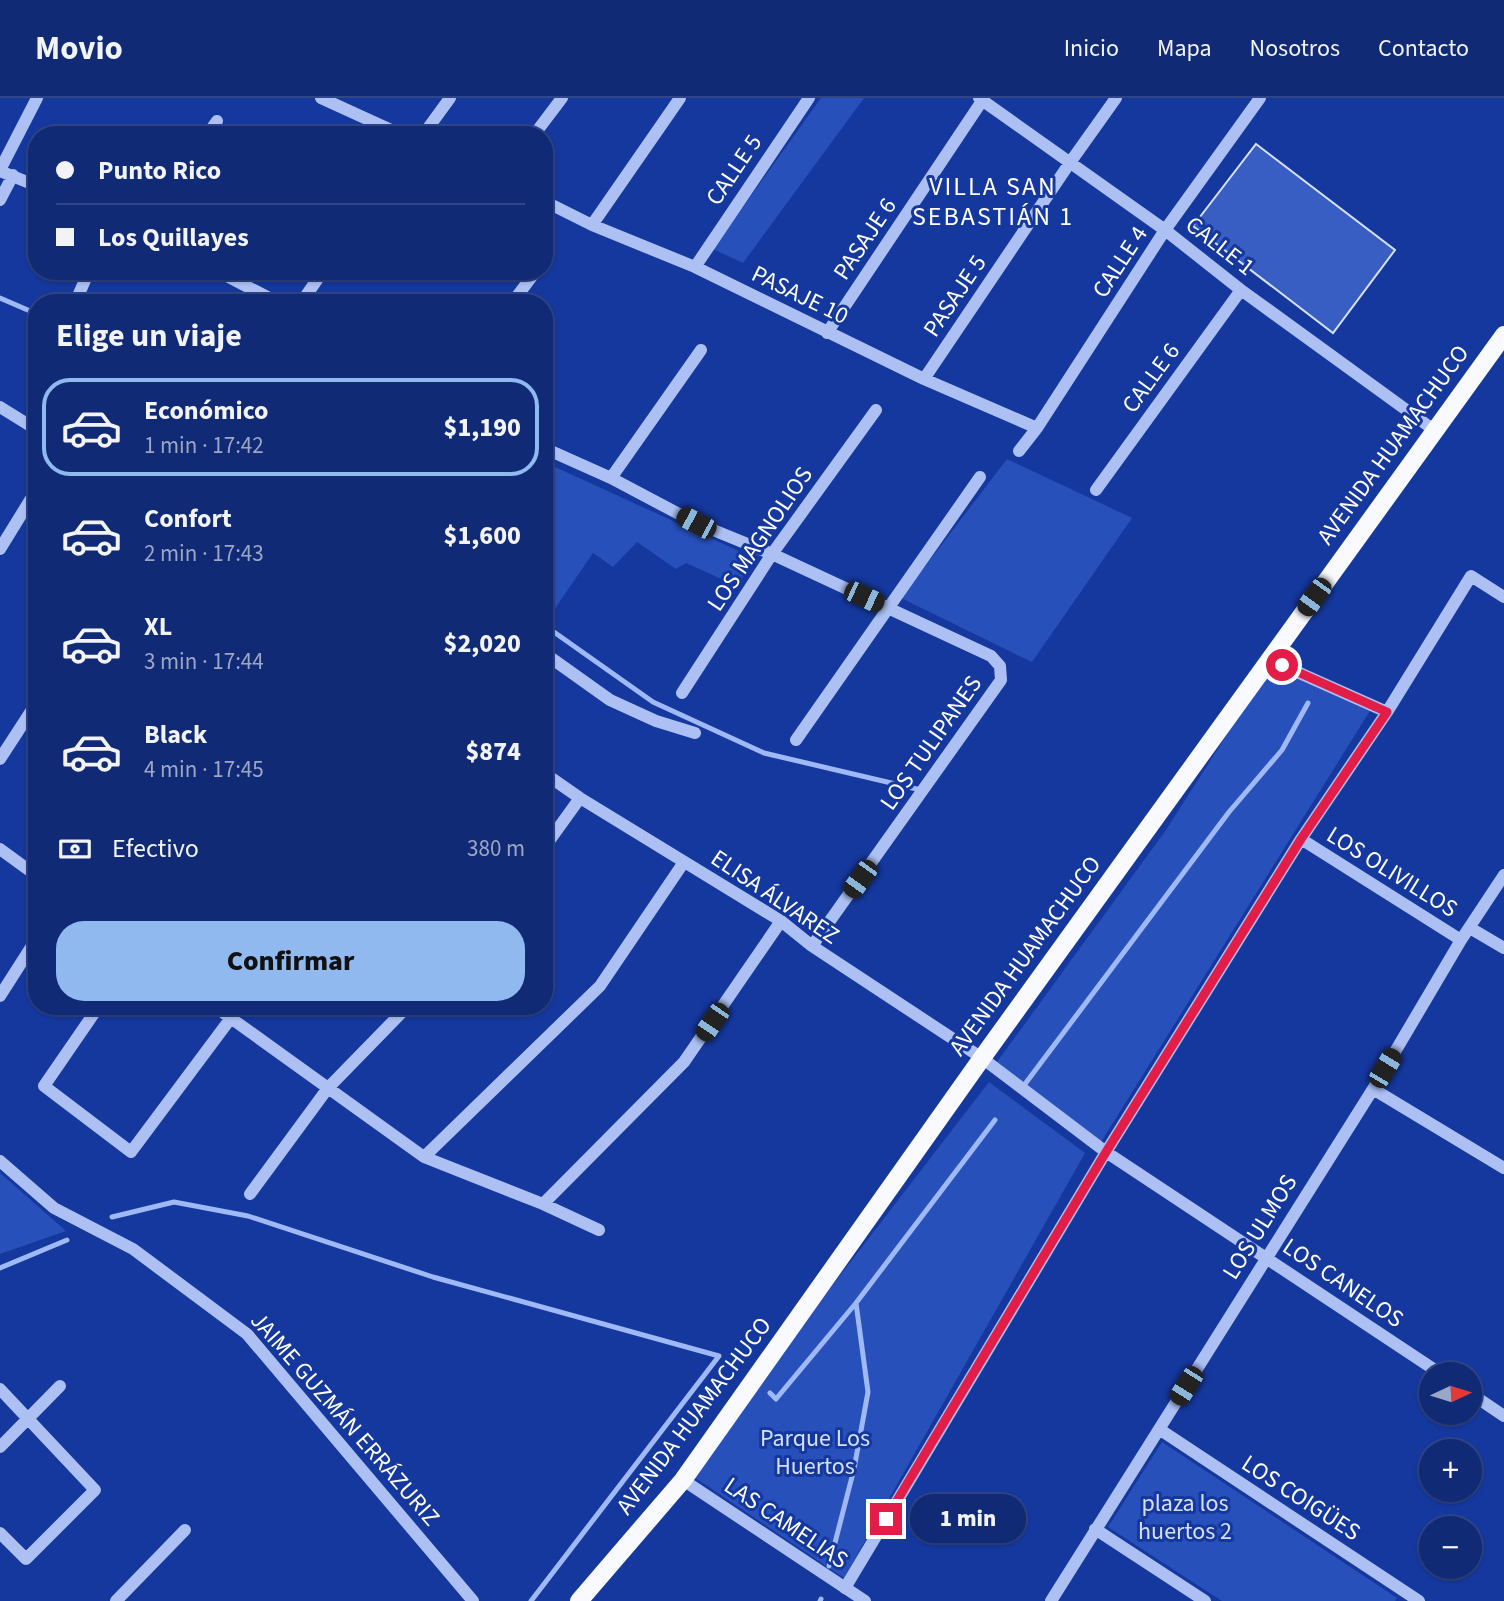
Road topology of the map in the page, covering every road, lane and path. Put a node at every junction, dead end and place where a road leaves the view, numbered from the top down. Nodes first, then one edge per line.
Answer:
1 (37, 98) edge
2 (450, 98) edge
3 (562, 98) edge
4 (680, 98) edge
5 (809, 98) edge
6 (1116, 98) edge
7 (1260, 98) edge
8 (327, 99) edge
9 (982, 99) edge
10 (217, 121) dead end
11 (213, 126) edge
12 (383, 126) edge
13 (430, 126) edge
14 (541, 126) edge
15 (1069, 164) junction
16 (0, 170) edge
17 (13, 175) junction
18 (28, 182) edge
19 (0, 200) edge
20 (553, 206) edge
21 (592, 225) junction
22 (1165, 230) junction
23 (695, 267) junction
24 (234, 280) edge
25 (1241, 290) junction
26 (262, 294) edge
27 (827, 333) junction
28 (1504, 335) edge
29 (701, 350) dead end
30 (925, 379) junction
31 (0, 407) edge
32 (876, 410) dead end
33 (28, 424) edge
34 (1037, 428) junction
35 (1434, 430) junction
36 (553, 452) edge
37 (1019, 452) dead end
38 (981, 477) dead end
39 (611, 478) junction
40 (1096, 490) dead end
41 (28, 504) edge
42 (0, 549) edge
43 (772, 554) junction
44 (1504, 597) edge
45 (887, 608) junction
46 (553, 659) edge
47 (1268, 659) junction
48 (682, 693) dead end
49 (1387, 712) junction
50 (28, 716) edge
51 (695, 733) dead end
52 (796, 740) dead end
53 (0, 759) edge
54 (553, 779) edge
55 (580, 798) junction
56 (553, 836) edge
57 (1301, 839) junction
58 (0, 849) edge
59 (684, 862) junction
60 (28, 869) edge
61 (1504, 875) edge
62 (780, 921) junction
63 (1470, 928) junction
64 (1461, 940) junction
65 (812, 946) junction
66 (1504, 948) edge
67 (28, 952) edge
68 (0, 996) edge
69 (93, 1015) edge
70 (227, 1015) edge
71 (234, 1015) edge
72 (399, 1015) edge
73 (231, 1018) junction
74 (982, 1058) junction
75 (328, 1088) junction
76 (1373, 1089) junction
77 (1106, 1152) junction
78 (424, 1157) junction
79 (0, 1161) edge
80 (1504, 1168) edge
81 (250, 1194) dead end
82 (543, 1204) junction
83 (599, 1230) dead end
84 (1266, 1256) junction
85 (1423, 1362) edge
86 (60, 1386) dead end
87 (0, 1389) edge
88 (1482, 1401) edge
89 (1504, 1416) edge
90 (27, 1419) junction
91 (1159, 1429) junction
92 (0, 1447) edge
93 (683, 1480) junction
94 (185, 1530) dead end
95 (1095, 1530) junction
96 (0, 1533) edge
97 (845, 1588) junction
98 (116, 1601) edge
99 (473, 1601) edge
100 (579, 1601) edge
101 (865, 1601) edge
102 (1051, 1601) edge
103 (1205, 1601) edge
104 (1419, 1601) edge

1 - 16 street
2 - 13 street
3 - 14 street
4 - 21 street
5 - 23 street, CALLE 5
6 - 15 street, PASAJE 5
7 - 22 street, CALLE 4
8 - 12 street
9 - 15 street, CALLE 1
9 - 27 street, PASAJE 6
10 - 11 street
15 - 22 street, CALLE 1
15 - 30 street, PASAJE 5
16 - 17 street
17 - 18 street
17 - 19 street
20 - 21 street, PASAJE 10
21 - 23 street, PASAJE 10
22 - 25 street, CALLE 1
22 - 34 street, CALLE 4
23 - 27 street, PASAJE 10
24 - 26 street
25 - 35 street, CALLE 1
25 - 40 street, CALLE 6
27 - 30 street, PASAJE 10
28 - 35 main road, AVENIDA HUAMACHUCO
29 - 39 street
30 - 34 street, PASAJE 10
31 - 33 street
32 - 43 street, LOS MAGNOLIOS
34 - 37 street, CALLE 4
35 - 47 main road, AVENIDA HUAMACHUCO
36 - 39 street, LOS TULIPANES
38 - 45 street
39 - 43 street, LOS TULIPANES
41 - 42 street
43 - 45 street, LOS TULIPANES
43 - 48 street, LOS MAGNOLIOS
44 - 49 street
45 - 52 street
45 - 65 street, LOS TULIPANES
46 - 51 street
47 - 49 street
47 - 74 main road, AVENIDA HUAMACHUCO
49 - 57 street
50 - 53 street
54 - 55 street, ELISA ÁLVAREZ
55 - 56 street
55 - 59 street, ELISA ÁLVAREZ
57 - 64 street, LOS OLIVILLOS
57 - 77 street
58 - 60 street
59 - 62 street, ELISA ÁLVAREZ
59 - 78 street
61 - 63 street, LOS ULMOS
62 - 65 street, ELISA ÁLVAREZ
62 - 82 street
63 - 64 street, LOS ULMOS
63 - 66 street
64 - 76 street, LOS ULMOS
65 - 74 street, ELISA ÁLVAREZ
67 - 68 street
69 - 73 street
70 - 73 street
71 - 73 street
72 - 75 street
73 - 75 street
74 - 77 street, LOS CANELOS
74 - 93 main road, AVENIDA HUAMACHUCO
75 - 78 street
75 - 81 street
76 - 80 street
76 - 84 street, LOS ULMOS
77 - 84 street, LOS CANELOS
77 - 97 street
78 - 82 street
79 - 99 street, JAIME GUZMÁN ERRÁZURIZ
82 - 83 street
84 - 85 street, LOS CANELOS
84 - 91 street, LOS ULMOS
86 - 90 street
87 - 90 street
88 - 89 street
90 - 92 street
90 - 96 street
91 - 95 street, LOS ULMOS
91 - 104 street, LOS COIGÜES
93 - 97 street, LAS CAMELIAS
93 - 100 main road, AVENIDA HUAMACHUCO
94 - 98 street
95 - 102 street, LOS ULMOS
95 - 103 street
97 - 101 street, LAS CAMELIAS

